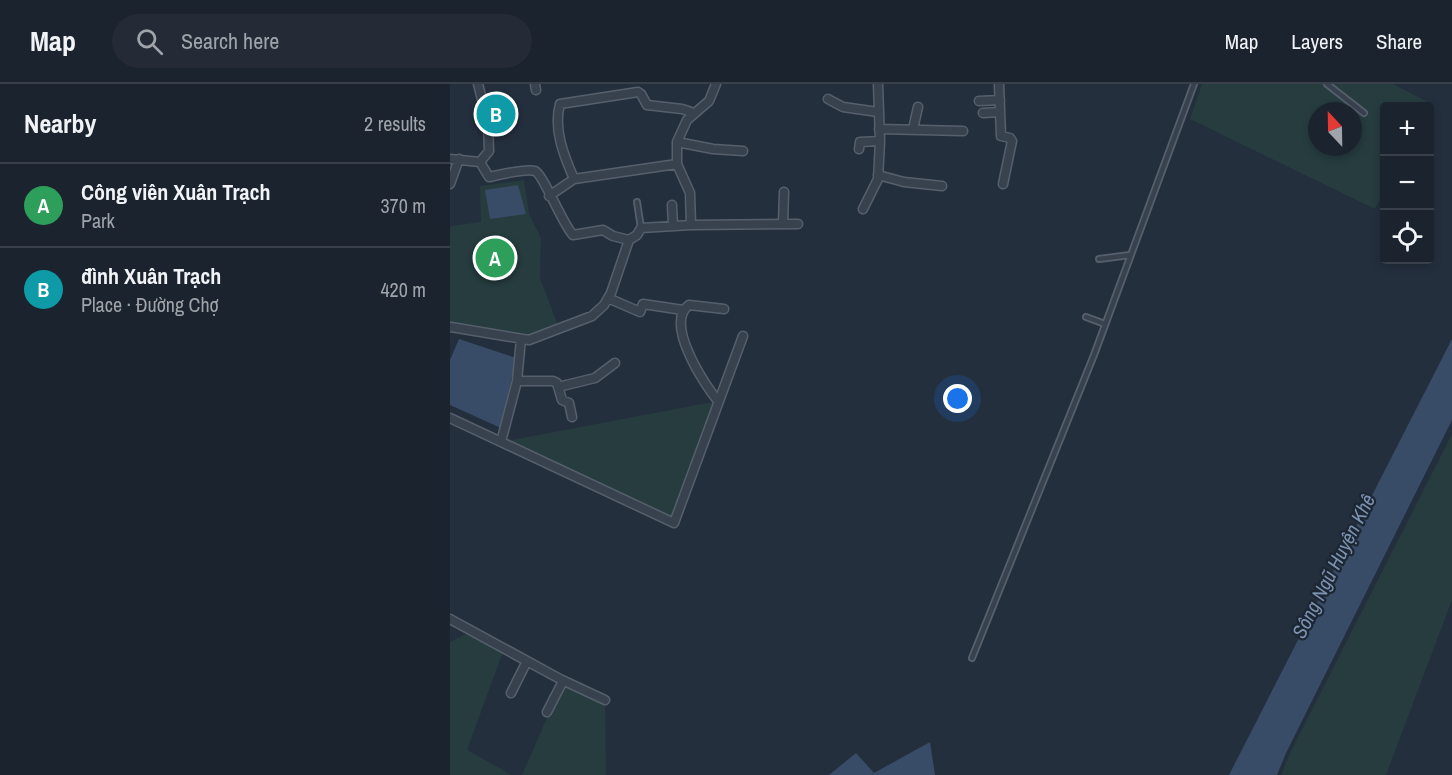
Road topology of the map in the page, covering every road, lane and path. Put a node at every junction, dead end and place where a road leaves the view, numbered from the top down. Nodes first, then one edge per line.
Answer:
1 (478, 84) edge
2 (716, 84) edge
3 (878, 84) edge
4 (999, 84) edge
5 (1194, 84) edge
6 (1327, 84) edge
7 (828, 99) dead end
8 (999, 99) junction
9 (980, 101) dead end
10 (918, 107) dead end
11 (878, 112) junction
12 (1000, 112) junction
13 (694, 113) junction
14 (983, 113) dead end
15 (1364, 113) dead end
16 (879, 129) junction
17 (913, 129) junction
18 (963, 131) dead end
19 (880, 141) junction
20 (677, 142) junction
21 (859, 149) dead end
22 (743, 151) dead end
23 (455, 159) edge
24 (480, 162) junction
25 (677, 164) junction
26 (878, 176) junction
27 (574, 179) junction
28 (450, 184) edge
29 (1003, 184) dead end
30 (942, 186) dead end
31 (784, 192) dead end
32 (549, 196) junction
33 (638, 202) dead end
34 (672, 205) dead end
35 (863, 209) dead end
36 (783, 224) junction
37 (798, 224) dead end
38 (691, 225) junction
39 (673, 226) junction
40 (641, 228) junction
41 (629, 240) junction
42 (1130, 255) junction
43 (1099, 260) dead end
44 (608, 298) junction
45 (724, 309) dead end
46 (683, 310) junction
47 (1086, 317) dead end
48 (1105, 324) junction
49 (450, 327) edge
50 (743, 336) dead end
51 (521, 339) junction
52 (615, 363) dead end
53 (517, 381) junction
54 (558, 387) junction
55 (718, 401) junction
56 (572, 417) dead end
57 (450, 418) edge
58 (501, 442) junction
59 (450, 619) edge
60 (972, 657) dead end
61 (526, 661) junction
62 (563, 681) junction
63 (511, 693) dead end
64 (605, 700) dead end
65 (547, 712) dead end

1 - 24 street
2 - 13 street
3 - 11 street
4 - 8 street
5 - 42 lane
6 - 15 lane
7 - 11 street
8 - 9 street
8 - 12 street
10 - 17 street
11 - 16 street
12 - 14 street
12 - 29 street
13 - 20 street
13 - 27 street
16 - 17 street
16 - 19 street
17 - 18 street
19 - 21 street
19 - 26 street
20 - 22 street
20 - 25 street
23 - 24 street
23 - 28 street
24 - 32 street
25 - 27 street
25 - 38 street
26 - 30 street
26 - 35 street
27 - 32 street
31 - 36 street
32 - 41 street
33 - 40 lane
34 - 39 street
36 - 37 street
36 - 38 street
38 - 39 street
39 - 40 street
40 - 41 street
41 - 44 street
42 - 43 lane
42 - 48 lane
44 - 46 street
44 - 51 street
45 - 46 street
46 - 55 street
47 - 48 lane
48 - 60 lane
49 - 51 street
50 - 55 street
51 - 53 street
52 - 54 street
53 - 54 street
53 - 58 street
54 - 56 street
55 - 58 street
57 - 58 street
59 - 61 street
61 - 62 street
61 - 63 street
62 - 64 street
62 - 65 street

